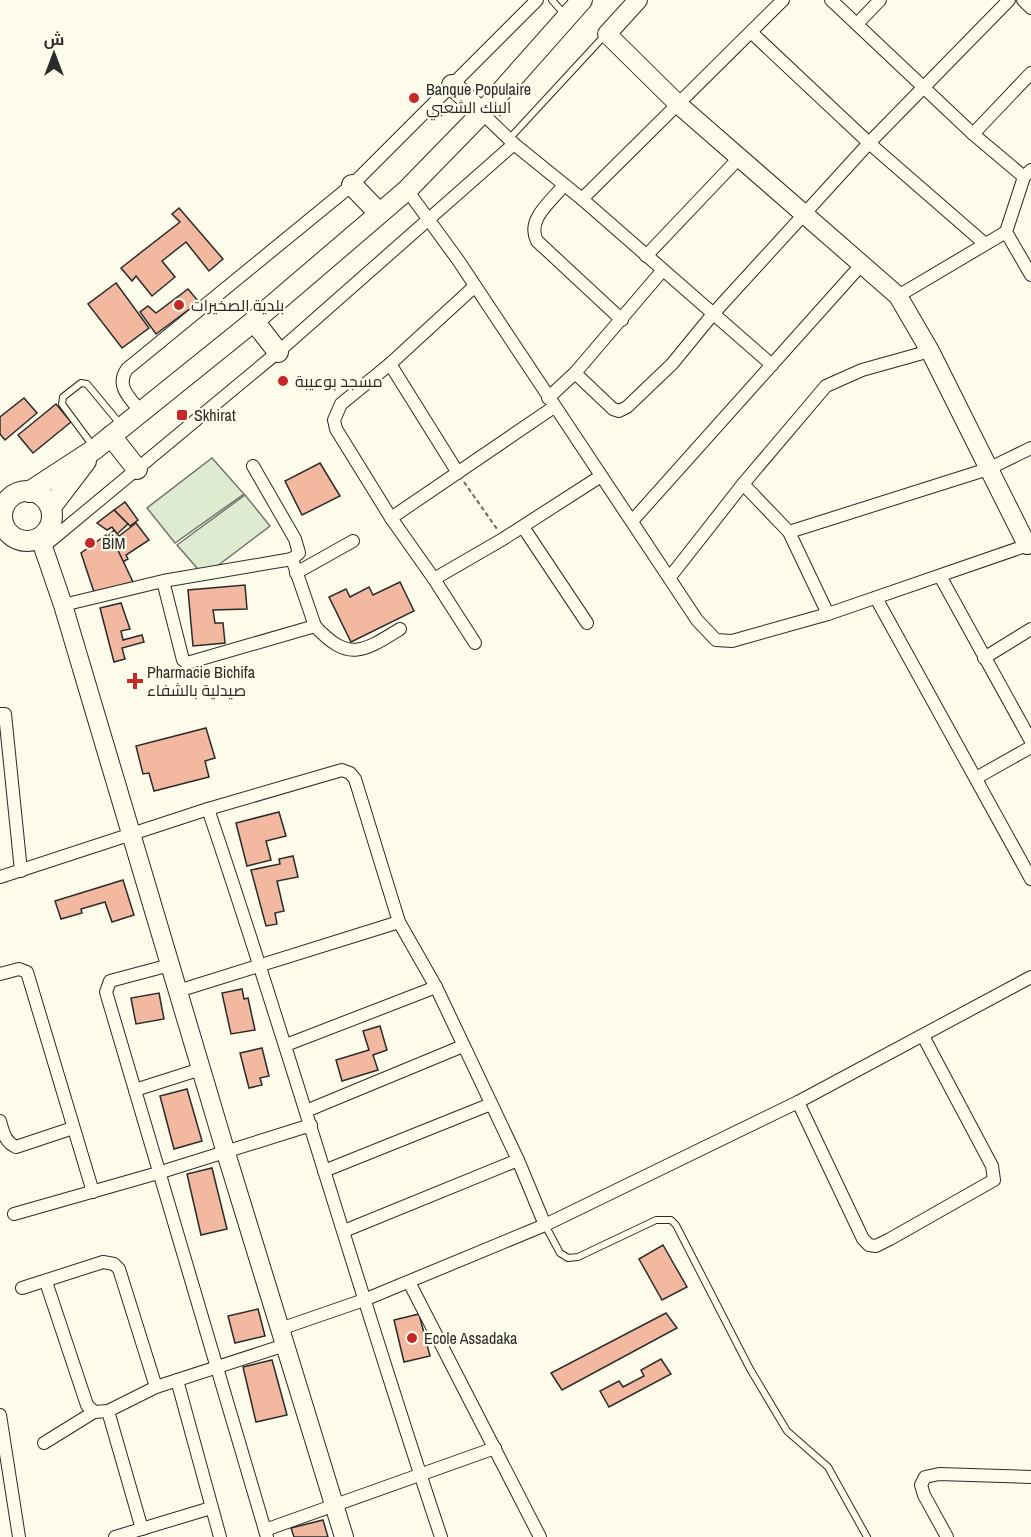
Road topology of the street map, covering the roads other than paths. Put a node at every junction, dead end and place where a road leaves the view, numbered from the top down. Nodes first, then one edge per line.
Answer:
1 (537, 0) edge
2 (552, 0) edge
3 (582, 0) edge
4 (638, 0) edge
5 (783, 0) edge
6 (831, 0) edge
7 (880, 0) edge
8 (1009, 0) edge
9 (1023, 0) edge
10 (1031, 8) edge
11 (566, 17) junction
12 (857, 24) junction
13 (752, 33) junction
14 (607, 34) junction
15 (1031, 73) edge
16 (452, 85) junction
17 (923, 88) junction
18 (680, 105) junction
19 (482, 113) junction
20 (973, 134) junction
21 (511, 142) junction
22 (869, 143) junction
23 (740, 157) junction
24 (1028, 174) edge
25 (352, 184) junction
26 (564, 185) junction
27 (407, 190) junction
28 (582, 199) junction
29 (380, 213) junction
30 (806, 214) junction
31 (430, 219) junction
32 (1006, 232) junction
33 (984, 243) junction
34 (646, 256) junction
35 (862, 264) junction
36 (662, 271) junction
37 (1031, 275) edge
38 (475, 286) junction
39 (898, 296) junction
40 (713, 314) junction
41 (622, 320) junction
42 (254, 321) junction
43 (930, 351) junction
44 (278, 352) junction
45 (390, 364) junction
46 (772, 365) junction
47 (575, 373) junction
48 (551, 403) junction
49 (141, 412) junction
50 (116, 431) junction
51 (1031, 448) edge
52 (95, 449) junction
53 (253, 466) dead end
54 (137, 469) junction
55 (988, 469) junction
56 (458, 473) junction
57 (601, 476) junction
58 (743, 484) junction
59 (29, 492) junction
60 (51, 507) junction
61 (391, 518) junction
62 (633, 520) junction
63 (2, 527) edge
64 (523, 527) junction
65 (789, 532) junction
66 (353, 541) dead end
67 (41, 543) junction
68 (1029, 544) edge
69 (292, 560) junction
70 (296, 573) junction
71 (940, 576) junction
72 (670, 577) junction
73 (434, 579) junction
74 (163, 581) junction
75 (876, 598) junction
76 (63, 605) junction
77 (828, 614) junction
78 (587, 622) dead end
79 (315, 626) junction
80 (400, 629) dead end
81 (1031, 629) edge
82 (475, 643) dead end
83 (984, 658) junction
84 (0, 714) edge
85 (1031, 741) edge
86 (1031, 747) edge
87 (976, 778) junction
88 (208, 809) junction
89 (130, 835) junction
90 (21, 871) junction
91 (0, 877) edge
92 (1031, 879) edge
93 (399, 922) junction
94 (261, 964) junction
95 (170, 965) junction
96 (0, 974) edge
97 (1031, 977) edge
98 (436, 987) junction
99 (178, 991) junction
100 (923, 1036) junction
101 (285, 1044) junction
102 (464, 1046) junction
103 (201, 1069) junction
104 (135, 1090) junction
105 (798, 1102) junction
106 (490, 1104) junction
107 (306, 1111) junction
108 (0, 1121) edge
109 (311, 1125) junction
110 (73, 1128) junction
111 (226, 1153) junction
112 (518, 1160) junction
113 (324, 1171) junction
114 (158, 1173) junction
115 (93, 1192) junction
116 (14, 1214) dead end
117 (545, 1225) junction
118 (344, 1231) junction
119 (46, 1281) junction
120 (410, 1282) junction
121 (22, 1288) dead end
122 (364, 1300) junction
123 (282, 1337) junction
124 (217, 1367) junction
125 (177, 1380) junction
126 (156, 1387) junction
127 (108, 1411) junction
128 (94, 1412) junction
129 (0, 1415) edge
130 (44, 1443) dead end
131 (495, 1448) junction
132 (4, 1463) edge
133 (420, 1473) junction
134 (1031, 1477) edge
135 (334, 1504) junction
136 (211, 1508) junction
137 (142, 1529) junction
138 (266, 1533) edge
139 (19, 1537) edge
140 (115, 1537) edge
141 (220, 1537) edge
142 (344, 1537) edge
143 (441, 1537) edge
144 (540, 1537) edge
145 (867, 1537) edge
146 (947, 1537) edge

1 - 16 street
2 - 11 lane
3 - 11 main road
4 - 14 street
5 - 13 street
6 - 12 street
7 - 12 street
8 - 17 street
9 - 10 street
11 - 19 main road
12 - 17 street
13 - 18 street
13 - 22 street
14 - 18 street
14 - 21 lane
15 - 20 street
16 - 19 main road
16 - 25 street
17 - 20 street
17 - 22 street
18 - 23 street
18 - 28 street
19 - 21 street
19 - 27 main road
20 - 24 street
21 - 26 street
21 - 31 street
22 - 30 street
22 - 33 street
23 - 30 street
23 - 34 street
24 - 32 street
25 - 29 main road
25 - 49 street
26 - 28 street
26 - 41 street
27 - 29 main road
27 - 31 street
28 - 34 street
29 - 42 main road
30 - 35 street
30 - 40 street
31 - 38 street
31 - 44 street
32 - 33 street
32 - 37 street
33 - 39 street
34 - 36 street
35 - 39 street
35 - 46 street
36 - 40 street
36 - 41 street
38 - 45 street
38 - 48 street
39 - 43 street
40 - 46 street
40 - 47 street
41 - 47 street
42 - 44 main road
42 - 49 main road
43 - 55 street
43 - 58 street
44 - 54 street
45 - 56 street
45 - 61 street
46 - 62 street
47 - 48 street
48 - 56 street
48 - 57 street
49 - 50 main road
50 - 52 main road
50 - 52 lane
50 - 54 main road
51 - 55 street
52 - 59 main road
52 - 60 main road
53 - 69 street
54 - 67 street
55 - 65 street
55 - 68 street
56 - 61 street
57 - 62 street
57 - 64 street
58 - 65 street
58 - 72 street
59 - 60 main road
59 - 63 main road
60 - 67 main road
61 - 73 street
62 - 72 street
63 - 67 main road
64 - 73 street
64 - 78 street
65 - 77 street
66 - 70 street
67 - 76 street
68 - 71 street
69 - 70 street
69 - 74 street
70 - 79 street
71 - 75 street
71 - 83 street
72 - 77 street
73 - 82 street
74 - 76 street
74 - 79 street
75 - 77 street
75 - 87 street
76 - 89 street
79 - 80 street
81 - 83 street
83 - 85 street
84 - 90 street
86 - 87 street
87 - 92 street
88 - 89 street
88 - 93 street
88 - 94 street
89 - 90 street
89 - 95 street
90 - 91 street
93 - 94 street
93 - 98 street
94 - 99 street
94 - 101 street
95 - 99 street
95 - 104 street
96 - 110 street
97 - 100 street
98 - 101 street
98 - 102 street
99 - 103 street
100 - 105 street
100 - 105 street
101 - 107 street
102 - 106 street
102 - 107 street
103 - 104 street
103 - 111 street
104 - 114 street
105 - 117 street
106 - 112 street
106 - 113 street
107 - 109 street
108 - 110 street
109 - 111 street
109 - 113 street
110 - 115 street
111 - 114 street
111 - 123 street
112 - 117 street
112 - 118 street
113 - 118 street
114 - 115 street
114 - 124 street
115 - 116 street
117 - 120 street
117 - 145 lane
118 - 122 street
119 - 121 street
119 - 126 street
119 - 128 street
120 - 122 street
120 - 131 street
122 - 123 street
122 - 133 street
123 - 124 street
123 - 135 street
124 - 125 street
124 - 138 street
125 - 126 street
125 - 136 street
126 - 127 street
127 - 128 street
127 - 137 street
128 - 130 street
129 - 132 street
131 - 133 street
131 - 144 street
132 - 139 street
133 - 135 street
133 - 143 street
134 - 146 street
135 - 138 street
135 - 142 street
136 - 137 street
136 - 141 street
137 - 140 street

